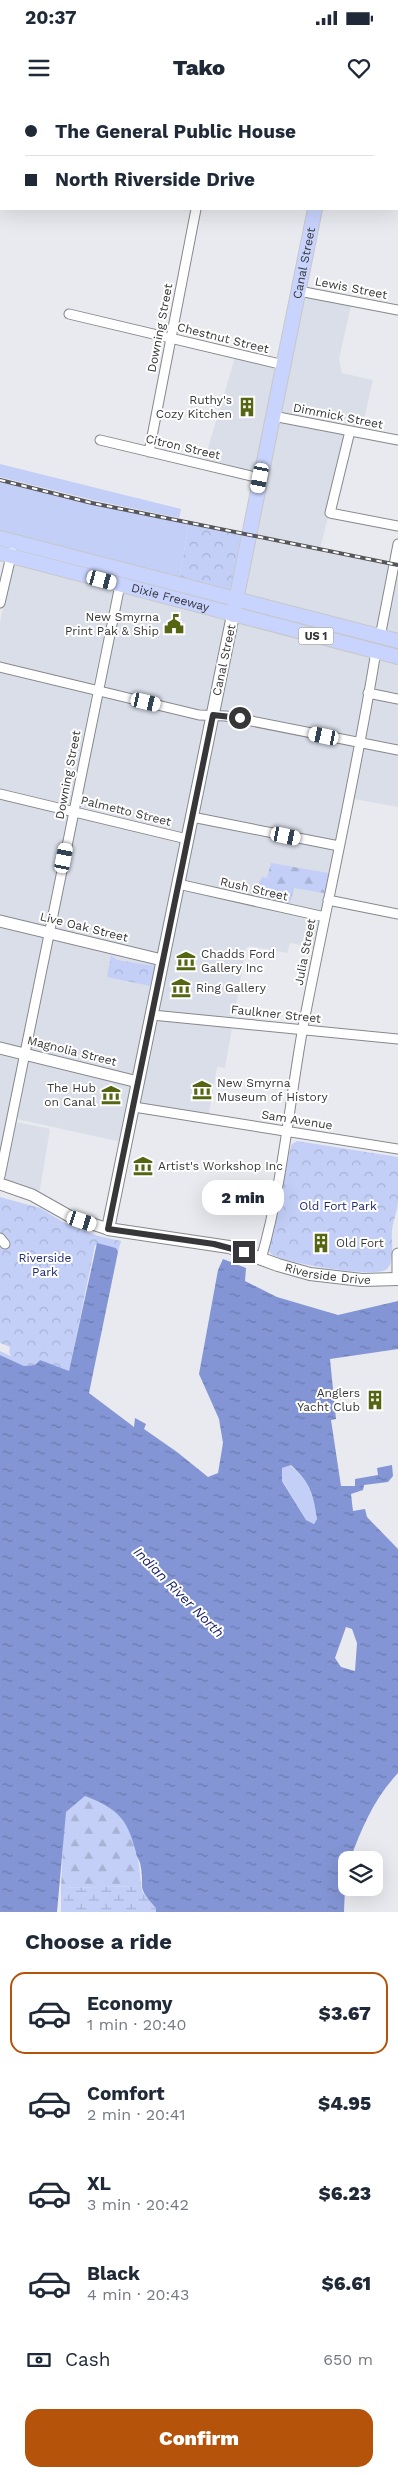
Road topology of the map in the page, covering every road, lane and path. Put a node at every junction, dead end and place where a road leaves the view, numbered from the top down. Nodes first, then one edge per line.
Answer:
1 (196, 210) edge
2 (315, 210) edge
3 (299, 291) junction
4 (398, 310) edge
5 (69, 314) dead end
6 (170, 337) junction
7 (284, 366) junction
8 (273, 416) junction
9 (350, 431) junction
10 (100, 440) dead end
11 (398, 440) edge
12 (149, 452) junction
13 (260, 478) junction
14 (398, 526) edge
15 (0, 538) edge
16 (14, 542) junction
17 (398, 544) edge
18 (5, 554) edge
19 (120, 585) junction
20 (236, 600) junction
21 (0, 603) edge
22 (233, 615) junction
23 (380, 637) junction
24 (398, 641) edge
25 (344, 643) junction
26 (398, 647) edge
27 (376, 651) junction
28 (398, 657) edge
29 (0, 667) edge
30 (97, 691) junction
31 (368, 693) junction
32 (398, 700) edge
33 (213, 715) junction
34 (359, 743) junction
35 (398, 750) edge
36 (0, 794) edge
37 (73, 812) junction
38 (192, 817) junction
39 (187, 839) junction
40 (339, 846) junction
41 (178, 884) junction
42 (328, 900) junction
43 (398, 914) edge
44 (325, 917) junction
45 (0, 921) edge
46 (49, 933) junction
47 (162, 960) junction
48 (152, 1015) junction
49 (303, 1029) junction
50 (398, 1039) edge
51 (0, 1048) edge
52 (26, 1054) junction
53 (138, 1082) junction
54 (134, 1107) junction
55 (288, 1131) junction
56 (398, 1149) edge
57 (0, 1176) edge
58 (0, 1184) edge
59 (108, 1229) junction
60 (398, 1254) edge
61 (261, 1258) junction
62 (398, 1279) edge

1 - 6 street, Downing Street
2 - 3 main road, Canal Street
3 - 4 street, Lewis Street
3 - 7 main road, Canal Street
5 - 6 street, Chestnut Street
6 - 7 street, Chestnut Street
6 - 12 street, Downing Street
7 - 8 main road, Canal Street
8 - 9 street, Dimmick Street
8 - 13 main road, Canal Street
9 - 11 street, Dimmick Street
9 - 14 street
10 - 12 street, Citron Street
12 - 13 street, Citron Street
13 - 20 main road, Canal Street
15 - 16 main road, Dixie Freeway / US 1
16 - 18 street
16 - 20 main road, Dixie Freeway / US 1
17 - 23 street
18 - 19 main road, Dixie Freeway / US 1
18 - 21 street
19 - 22 main road, Dixie Freeway / US 1
19 - 30 street, Downing Street
20 - 22 main road, Canal Street
20 - 23 main road, Dixie Freeway / US 1
22 - 25 main road, Dixie Freeway / US 1
22 - 33 main road, Canal Street
23 - 24 main road, Dixie Freeway / US 1
23 - 25 main road
25 - 27 main road, Dixie Freeway / US 1
26 - 27 main road
27 - 28 main road, Dixie Freeway / US 1
27 - 31 street, Julia Street
29 - 30 street
30 - 33 street
30 - 37 street, Downing Street
31 - 32 street
31 - 34 street, Julia Street
33 - 34 street
33 - 38 main road, Canal Street
34 - 35 street
34 - 40 street, Julia Street
36 - 37 street, Palmetto Street
37 - 39 street, Palmetto Street
37 - 46 street, Downing Street
38 - 39 main road, Canal Street
38 - 40 street
39 - 41 main road, Canal Street
40 - 42 street, Julia Street
41 - 44 street, Rush Street
41 - 47 main road, Canal Street
42 - 43 street
42 - 44 street, Julia Street
44 - 49 street, Julia Street
45 - 46 street, Live Oak Street
46 - 47 street, Live Oak Street
46 - 52 street, Downing Street
47 - 48 main road, Canal Street
48 - 49 street, Faulkner Street
48 - 53 main road, Canal Street
49 - 50 street, Faulkner Street
49 - 55 street, Julia Street
51 - 52 street, Magnolia Street
52 - 53 street, Magnolia Street
52 - 57 street, Downing Street
53 - 54 main road, Canal Street
54 - 55 street, Sam Avenue
54 - 59 main road, Canal Street
55 - 56 street, Sam Avenue
55 - 61 street, Julia Street
58 - 59 street
59 - 61 main road, Riverside Drive
60 - 62 street
61 - 62 main road, Riverside Drive

